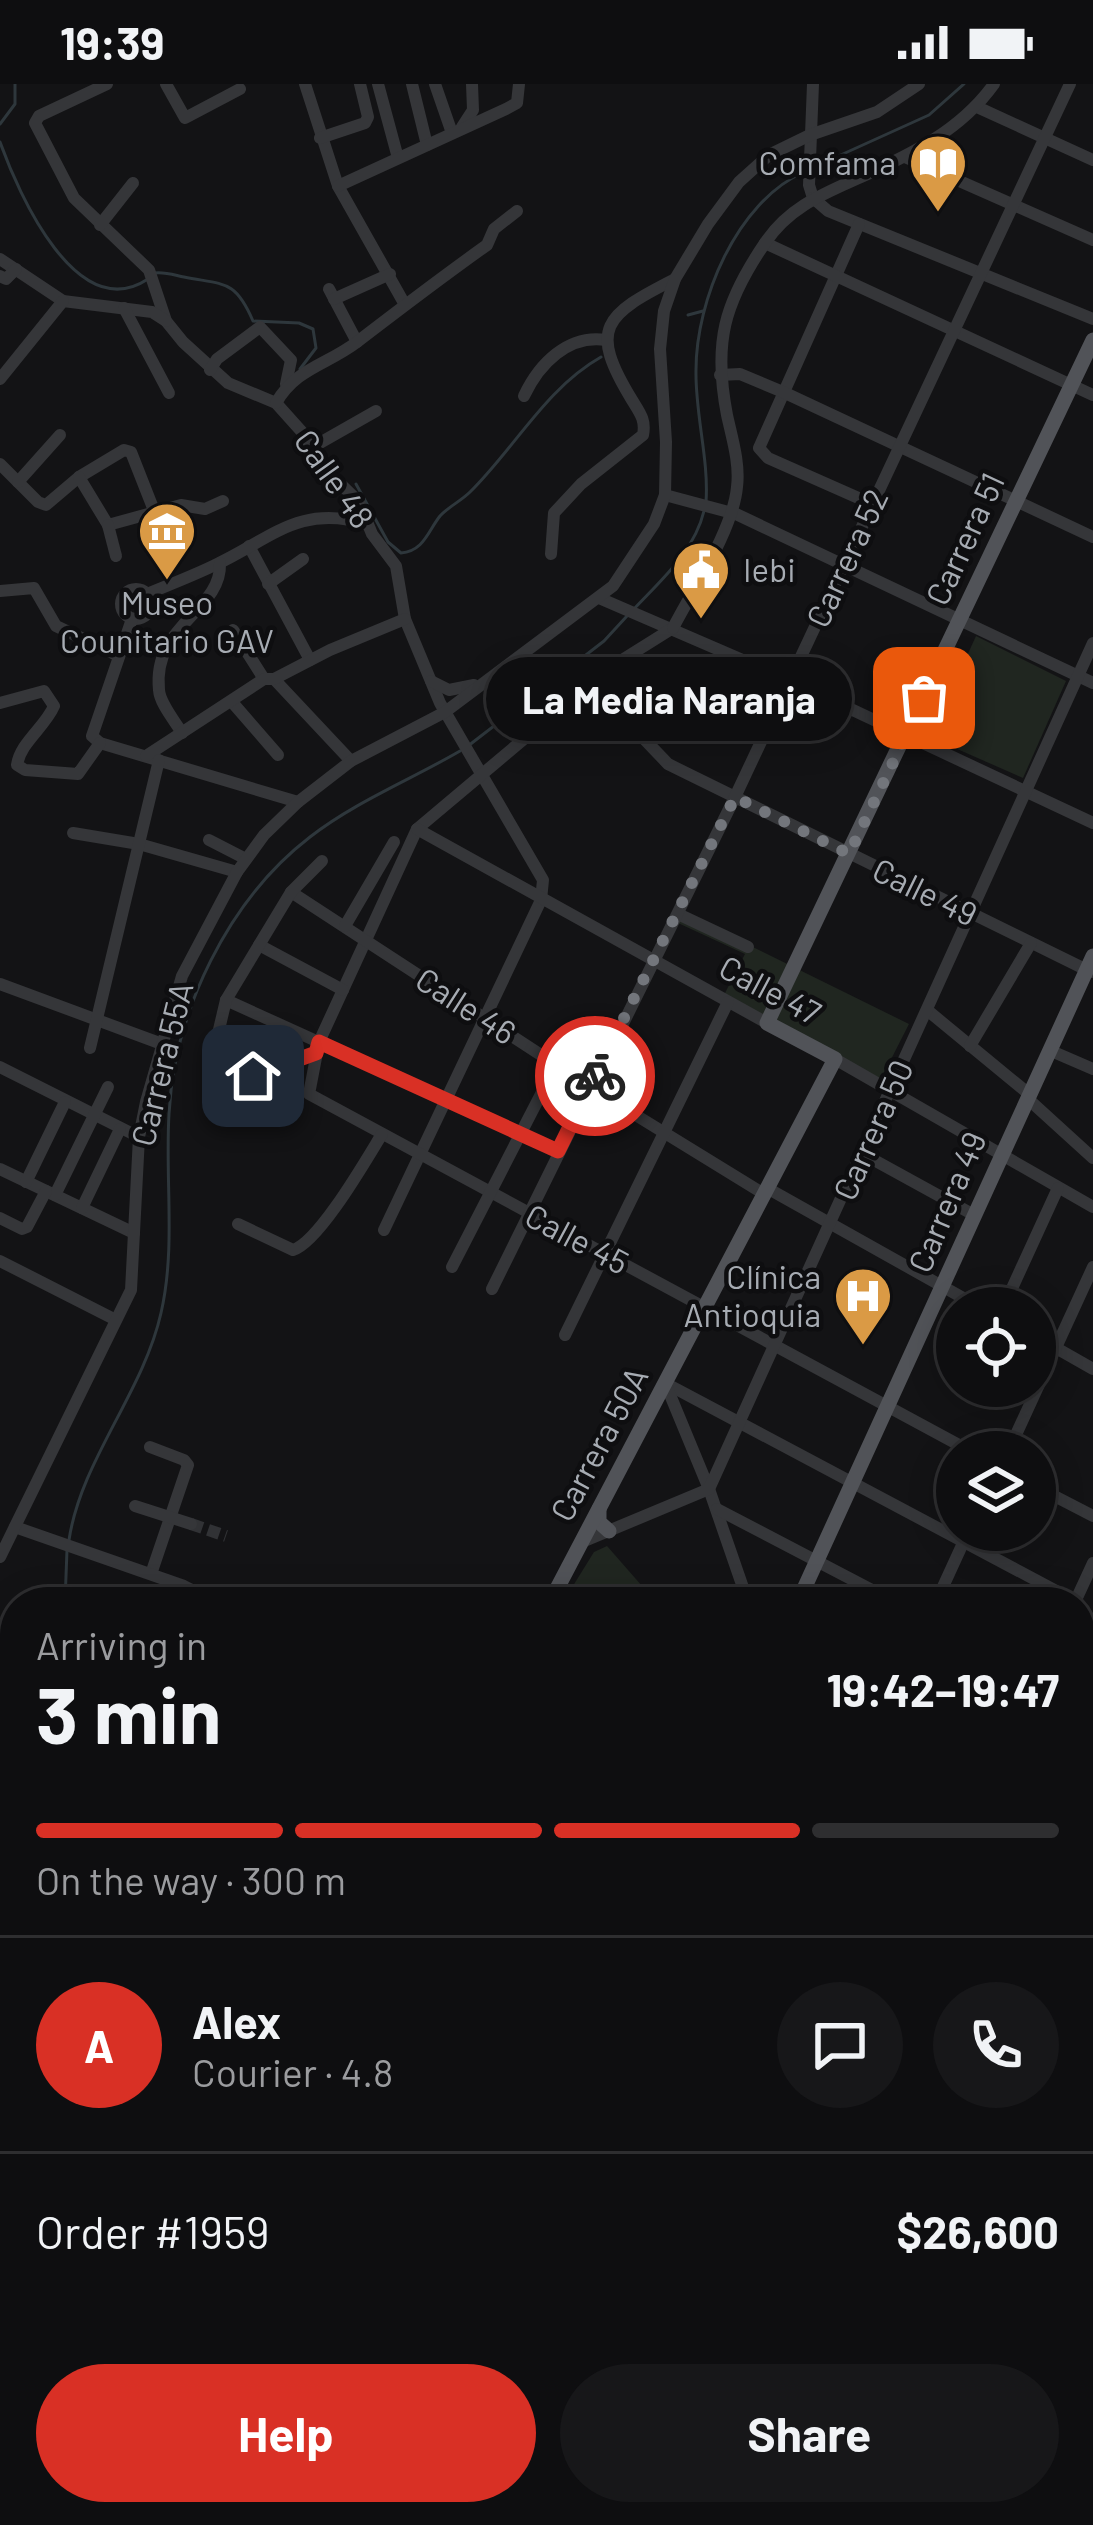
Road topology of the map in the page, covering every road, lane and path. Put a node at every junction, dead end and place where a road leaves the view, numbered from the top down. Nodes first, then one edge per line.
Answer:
1 (107, 84) edge
2 (166, 84) edge
3 (305, 84) edge
4 (360, 84) edge
5 (378, 84) edge
6 (412, 84) edge
7 (435, 84) edge
8 (472, 84) edge
9 (519, 84) edge
10 (813, 84) edge
11 (920, 84) edge
12 (994, 84) edge
13 (1070, 84) edge
14 (240, 89) dead end
15 (977, 107) junction
16 (455, 132) junction
17 (320, 138) junction
18 (1043, 139) junction
19 (809, 142) junction
20 (427, 145) junction
21 (904, 157) junction
22 (398, 158) junction
23 (1093, 160) edge
24 (133, 183) dead end
25 (338, 186) junction
26 (811, 192) junction
27 (1013, 204) junction
28 (517, 211) dead end
29 (859, 224) junction
30 (100, 225) junction
31 (1093, 240) edge
32 (765, 243) junction
33 (0, 259) edge
34 (16, 269) junction
35 (981, 272) junction
36 (389, 274) junction
37 (0, 276) edge
38 (835, 276) junction
39 (675, 280) junction
40 (60, 299) junction
41 (404, 303) junction
42 (124, 308) junction
43 (1093, 319) edge
44 (166, 321) junction
45 (953, 330) junction
46 (606, 340) junction
47 (1093, 340) edge
48 (357, 342) junction
49 (209, 370) junction
50 (720, 375) junction
51 (1, 376) edge
52 (1072, 386) junction
53 (783, 392) junction
54 (169, 394) dead end
55 (1093, 395) edge
56 (524, 396) dead end
57 (282, 398) junction
58 (376, 411) dead end
59 (60, 435) dead end
60 (900, 446) junction
61 (311, 448) junction
62 (0, 464) edge
63 (79, 477) junction
64 (17, 482) junction
65 (671, 496) junction
66 (223, 501) dead end
67 (1016, 501) junction
68 (872, 504) junction
69 (729, 511) junction
70 (155, 513) junction
71 (367, 524) junction
72 (108, 525) junction
73 (1093, 537) edge
74 (249, 546) junction
75 (551, 554) dead end
76 (116, 556) dead end
77 (303, 559) dead end
78 (220, 563) junction
79 (844, 565) junction
80 (268, 584) junction
81 (0, 591) edge
82 (147, 594) junction
83 (602, 600) junction
84 (132, 619) junction
85 (405, 619) junction
86 (960, 622) junction
87 (669, 627) junction
88 (233, 630) dead end
89 (1093, 644) edge
90 (119, 656) junction
91 (310, 660) junction
92 (599, 676) junction
93 (1078, 676) junction
94 (269, 679) junction
95 (430, 680) junction
96 (789, 680) junction
97 (486, 681) junction
98 (1093, 683) edge
99 (232, 702) junction
100 (0, 703) edge
101 (445, 712) junction
102 (182, 733) junction
103 (907, 735) junction
104 (96, 740) junction
105 (278, 755) dead end
106 (152, 758) junction
107 (351, 761) junction
108 (479, 770) junction
109 (1024, 789) junction
110 (735, 797) junction
111 (298, 802) junction
112 (1093, 823) edge
113 (417, 830) junction
114 (73, 832) dead end
115 (209, 840) dead end
116 (394, 842) dead end
117 (139, 844) junction
118 (849, 854) junction
119 (246, 859) junction
120 (322, 861) dead end
121 (237, 872) junction
122 (290, 892) junction
123 (541, 900) junction
124 (969, 914) junction
125 (677, 917) junction
126 (345, 926) junction
127 (366, 940) junction
128 (1031, 943) junction
129 (259, 945) junction
130 (746, 950) dead end
131 (654, 962) junction
132 (1091, 967) edge
133 (0, 984) edge
134 (343, 990) junction
135 (226, 1000) junction
136 (728, 1002) junction
137 (927, 1010) junction
138 (485, 1019) junction
139 (96, 1020) junction
140 (767, 1023) junction
141 (162, 1044) junction
142 (970, 1046) junction
143 (90, 1048) dead end
144 (318, 1048) junction
145 (1049, 1051) junction
146 (835, 1059) junction
147 (556, 1065) junction
148 (0, 1067) edge
149 (1093, 1070) edge
150 (108, 1087) dead end
151 (590, 1087) junction
152 (892, 1091) junction
153 (1028, 1096) junction
154 (446, 1101) junction
155 (64, 1102) junction
156 (93, 1116) junction
157 (120, 1129) junction
158 (664, 1132) junction
159 (382, 1134) junction
160 (520, 1135) junction
161 (139, 1137) junction
162 (558, 1151) junction
163 (420, 1154) junction
164 (863, 1154) junction
165 (999, 1155) junction
166 (1093, 1158) edge
167 (0, 1170) edge
168 (26, 1182) junction
169 (1058, 1188) junction
170 (766, 1191) junction
171 (490, 1192) junction
172 (50, 1193) junction
173 (1093, 1207) edge
174 (82, 1208) junction
175 (530, 1214) junction
176 (974, 1215) junction
177 (0, 1218) edge
178 (831, 1223) junction
179 (238, 1224) dead end
180 (384, 1230) dead end
181 (134, 1233) junction
182 (605, 1254) junction
183 (0, 1261) edge
184 (452, 1267) dead end
185 (1093, 1267) edge
186 (941, 1287) edge
187 (943, 1287) edge
188 (1013, 1287) edge
189 (492, 1289) dead end
190 (936, 1303) edge
191 (705, 1307) junction
192 (114, 1319) junction
193 (565, 1335) dead end
194 (775, 1345) junction
195 (1056, 1347) joint
196 (1093, 1369) edge
197 (665, 1384) junction
198 (695, 1400) junction
199 (887, 1406) junction
200 (683, 1421) junction
201 (739, 1424) junction
202 (936, 1433) edge
203 (150, 1447) dead end
204 (853, 1483) junction
205 (709, 1489) junction
206 (1056, 1497) edge
207 (135, 1506) dead end
208 (599, 1509) junction
209 (716, 1509) junction
210 (1093, 1516) edge
211 (171, 1517) junction
212 (936, 1523) edge
213 (191, 1524) tunnel mouth
214 (15, 1527) junction
215 (609, 1532) junction
216 (580, 1542) junction
217 (960, 1551) edge
218 (990, 1551) edge
219 (0, 1557) edge
220 (817, 1561) junction
221 (152, 1574) junction
222 (182, 1587) edge
223 (558, 1587) edge
224 (743, 1587) edge
225 (805, 1587) edge
226 (866, 1587) edge
227 (943, 1587) edge
228 (1051, 1587) edge

1 - 30 street, Calle 48
2 - 14 street
3 - 17 street
4 - 17 street
5 - 22 street
6 - 20 street
7 - 16 street
8 - 16 street
9 - 16 street
10 - 19 street
11 - 19 street
12 - 15 street
13 - 18 street, Carrera 52
15 - 18 street
15 - 21 street
16 - 20 street
17 - 25 street
18 - 23 street
18 - 27 street, Carrera 52
19 - 26 street
19 - 39 street
20 - 22 street
21 - 26 street
21 - 27 street
22 - 25 street
24 - 30 street
25 - 36 street
26 - 29 street
26 - 32 street
27 - 31 street
27 - 35 street, Carrera 52
28 - 41 street
29 - 35 street
29 - 38 street
30 - 44 street, Calle 48
32 - 38 street
32 - 50 street
33 - 34 street
34 - 37 street
34 - 40 street
35 - 43 street
35 - 45 street, Carrera 52
36 - 41 street
36 - 48 street
38 - 45 street
38 - 53 street
39 - 46 street
39 - 65 street
40 - 42 street
40 - 51 street
41 - 48 street
42 - 44 street
42 - 54 street
44 - 49 street, Calle 48
45 - 52 street
45 - 60 street, Carrera 52
46 - 56 street
46 - 75 street
47 - 52 main road, Carrera 51
48 - 57 street
49 - 57 street, Calle 48
49 - 57 street
50 - 53 street
50 - 69 street
52 - 55 street
52 - 67 main road, Carrera 51
53 - 60 street
53 - 68 street
57 - 61 street, Calle 48
58 - 61 street
59 - 64 street
60 - 67 street
60 - 68 street, Carrera 52
61 - 71 street, Calle 48
62 - 64 street
63 - 64 street
63 - 70 street
63 - 72 street
65 - 69 street
65 - 83 street, Carrera 55A
66 - 70 street
67 - 73 street
67 - 86 main road, Carrera 51
68 - 79 street, Carrera 52
69 - 79 street
69 - 87 street
70 - 72 street
71 - 74 street
71 - 85 street, Calle 48
72 - 76 street
74 - 78 street
74 - 80 street
77 - 80 street
78 - 82 street
78 - 102 street
79 - 86 street
79 - 96 street, Carrera 52
80 - 91 street
81 - 90 street
82 - 84 street
82 - 84 street
83 - 87 street
83 - 97 street, Carrera 55A
84 - 90 street
85 - 91 street
85 - 95 street, Calle 48
86 - 93 street
86 - 103 main road, Carrera 51
87 - 92 street
87 - 96 street
88 - 94 street
89 - 93 street, Carrera 50
90 - 104 street
91 - 94 street
92 - 108 street
92 - 110 street, Calle 49
93 - 98 street
93 - 109 street, Carrera 50
94 - 99 street
94 - 107 street
95 - 97 street
95 - 101 street, Calle 48
96 - 103 street
96 - 110 street, Carrera 52
97 - 101 street, Carrera 55A
99 - 102 street
99 - 105 street
100 - 104 street
101 - 107 street, Carrera 55A
101 - 108 street, Calle 48
102 - 106 street
103 - 109 street
103 - 118 main road, Carrera 51
104 - 106 street
106 - 111 street
106 - 117 street
107 - 111 street, Carrera 55A
108 - 113 street
108 - 123 street, Calle 48
109 - 112 street
109 - 124 street, Carrera 50
110 - 118 street, Calle 49
110 - 125 street, Carrera 52
111 - 119 street, Carrera 55A
113 - 123 street, Calle 47
113 - 127 street
114 - 117 street
115 - 119 street
116 - 126 street
117 - 121 street
117 - 139 street
118 - 124 street, Calle 49
118 - 140 main road, Carrera 51
119 - 121 street, Carrera 55A
120 - 122 street
121 - 141 street, Carrera 55A
122 - 126 street, Calle 46
122 - 129 street
123 - 131 street, Calle 47
123 - 138 street
124 - 128 street, Calle 49
124 - 137 street, Carrera 50
125 - 130 street
125 - 131 street, Carrera 52
126 - 127 street, Calle 46
127 - 134 street
127 - 138 street, Calle 46
128 - 132 street, Calle 49
128 - 142 street
129 - 134 street
129 - 135 street
131 - 136 street, Calle 47
131 - 151 street, Carrera 52
132 - 145 main road, Carrera 49
133 - 139 street
134 - 144 street
135 - 144 street
135 - 144 street
136 - 140 street, Calle 47
136 - 158 street
137 - 142 street
137 - 152 street, Carrera 50
138 - 147 street, Calle 46
138 - 154 street
139 - 141 street
139 - 143 street
140 - 146 main road, Calle 47
141 - 161 street, Carrera 55A
142 - 153 street
144 - 154 street
144 - 159 street, Calle 45
145 - 149 street
145 - 153 main road, Carrera 49
146 - 152 street, Calle 47
146 - 170 main road, Carrera 50A
147 - 151 street, Calle 46
147 - 160 street
148 - 155 street
150 - 156 street
151 - 158 street, Calle 46
151 - 162 street, Carrera 52
152 - 164 street, Carrera 50
152 - 165 street, Calle 47
153 - 165 main road, Carrera 49
153 - 166 street
154 - 160 street
154 - 163 street
155 - 156 street
155 - 168 street
156 - 157 street
156 - 172 street
157 - 161 street
157 - 174 street
158 - 170 street, Calle 46
158 - 182 street
159 - 163 street, Calle 45
159 - 179 street
160 - 162 street
160 - 171 street
161 - 181 street, Carrera 55A
162 - 175 street, Carrera 52
163 - 171 street, Calle 45
163 - 180 street
164 - 176 street
164 - 178 street, Carrera 50
165 - 169 street, Calle 47
165 - 176 main road, Carrera 49
167 - 168 street
168 - 172 street
169 - 173 street, Calle 47
169 - 188 street
170 - 178 street, Calle 46
170 - 191 main road, Carrera 50A
171 - 175 street, Calle 45
171 - 184 street
172 - 174 street
172 - 177 street
174 - 181 street
175 - 182 street, Calle 45
175 - 189 street, Carrera 52
176 - 187 main road, Carrera 49
178 - 186 street, Calle 46
178 - 194 street, Carrera 50
181 - 192 street, Carrera 55A
182 - 191 street, Calle 45
182 - 193 street
183 - 192 street
185 - 195 street
190 - 199 main road, Carrera 49
191 - 194 street, Calle 45
191 - 197 main road, Carrera 50A
192 - 214 street, Carrera 55A
194 - 199 street, Calle 45
194 - 201 street, Carrera 50
195 - 196 street
197 - 198 street
197 - 200 street
197 - 208 main road, Carrera 50A
198 - 200 street
198 - 201 street
199 - 202 street, Calle 45
199 - 204 main road, Carrera 49
200 - 205 street
201 - 204 street
201 - 205 street, Carrera 50
203 - 211 street
204 - 212 street
204 - 220 main road, Carrera 49
205 - 209 street
205 - 215 street
206 - 210 street
207 - 211 street
208 - 215 main road
208 - 216 main road, Carrera 50A
209 - 220 street
209 - 224 street
211 - 213 street
211 - 221 street
214 - 219 street, Carrera 55A
214 - 221 street
215 - 216 street
216 - 223 main road, Carrera 50A
217 - 227 street
218 - 228 street
220 - 225 main road, Carrera 49
220 - 226 street
221 - 222 street

